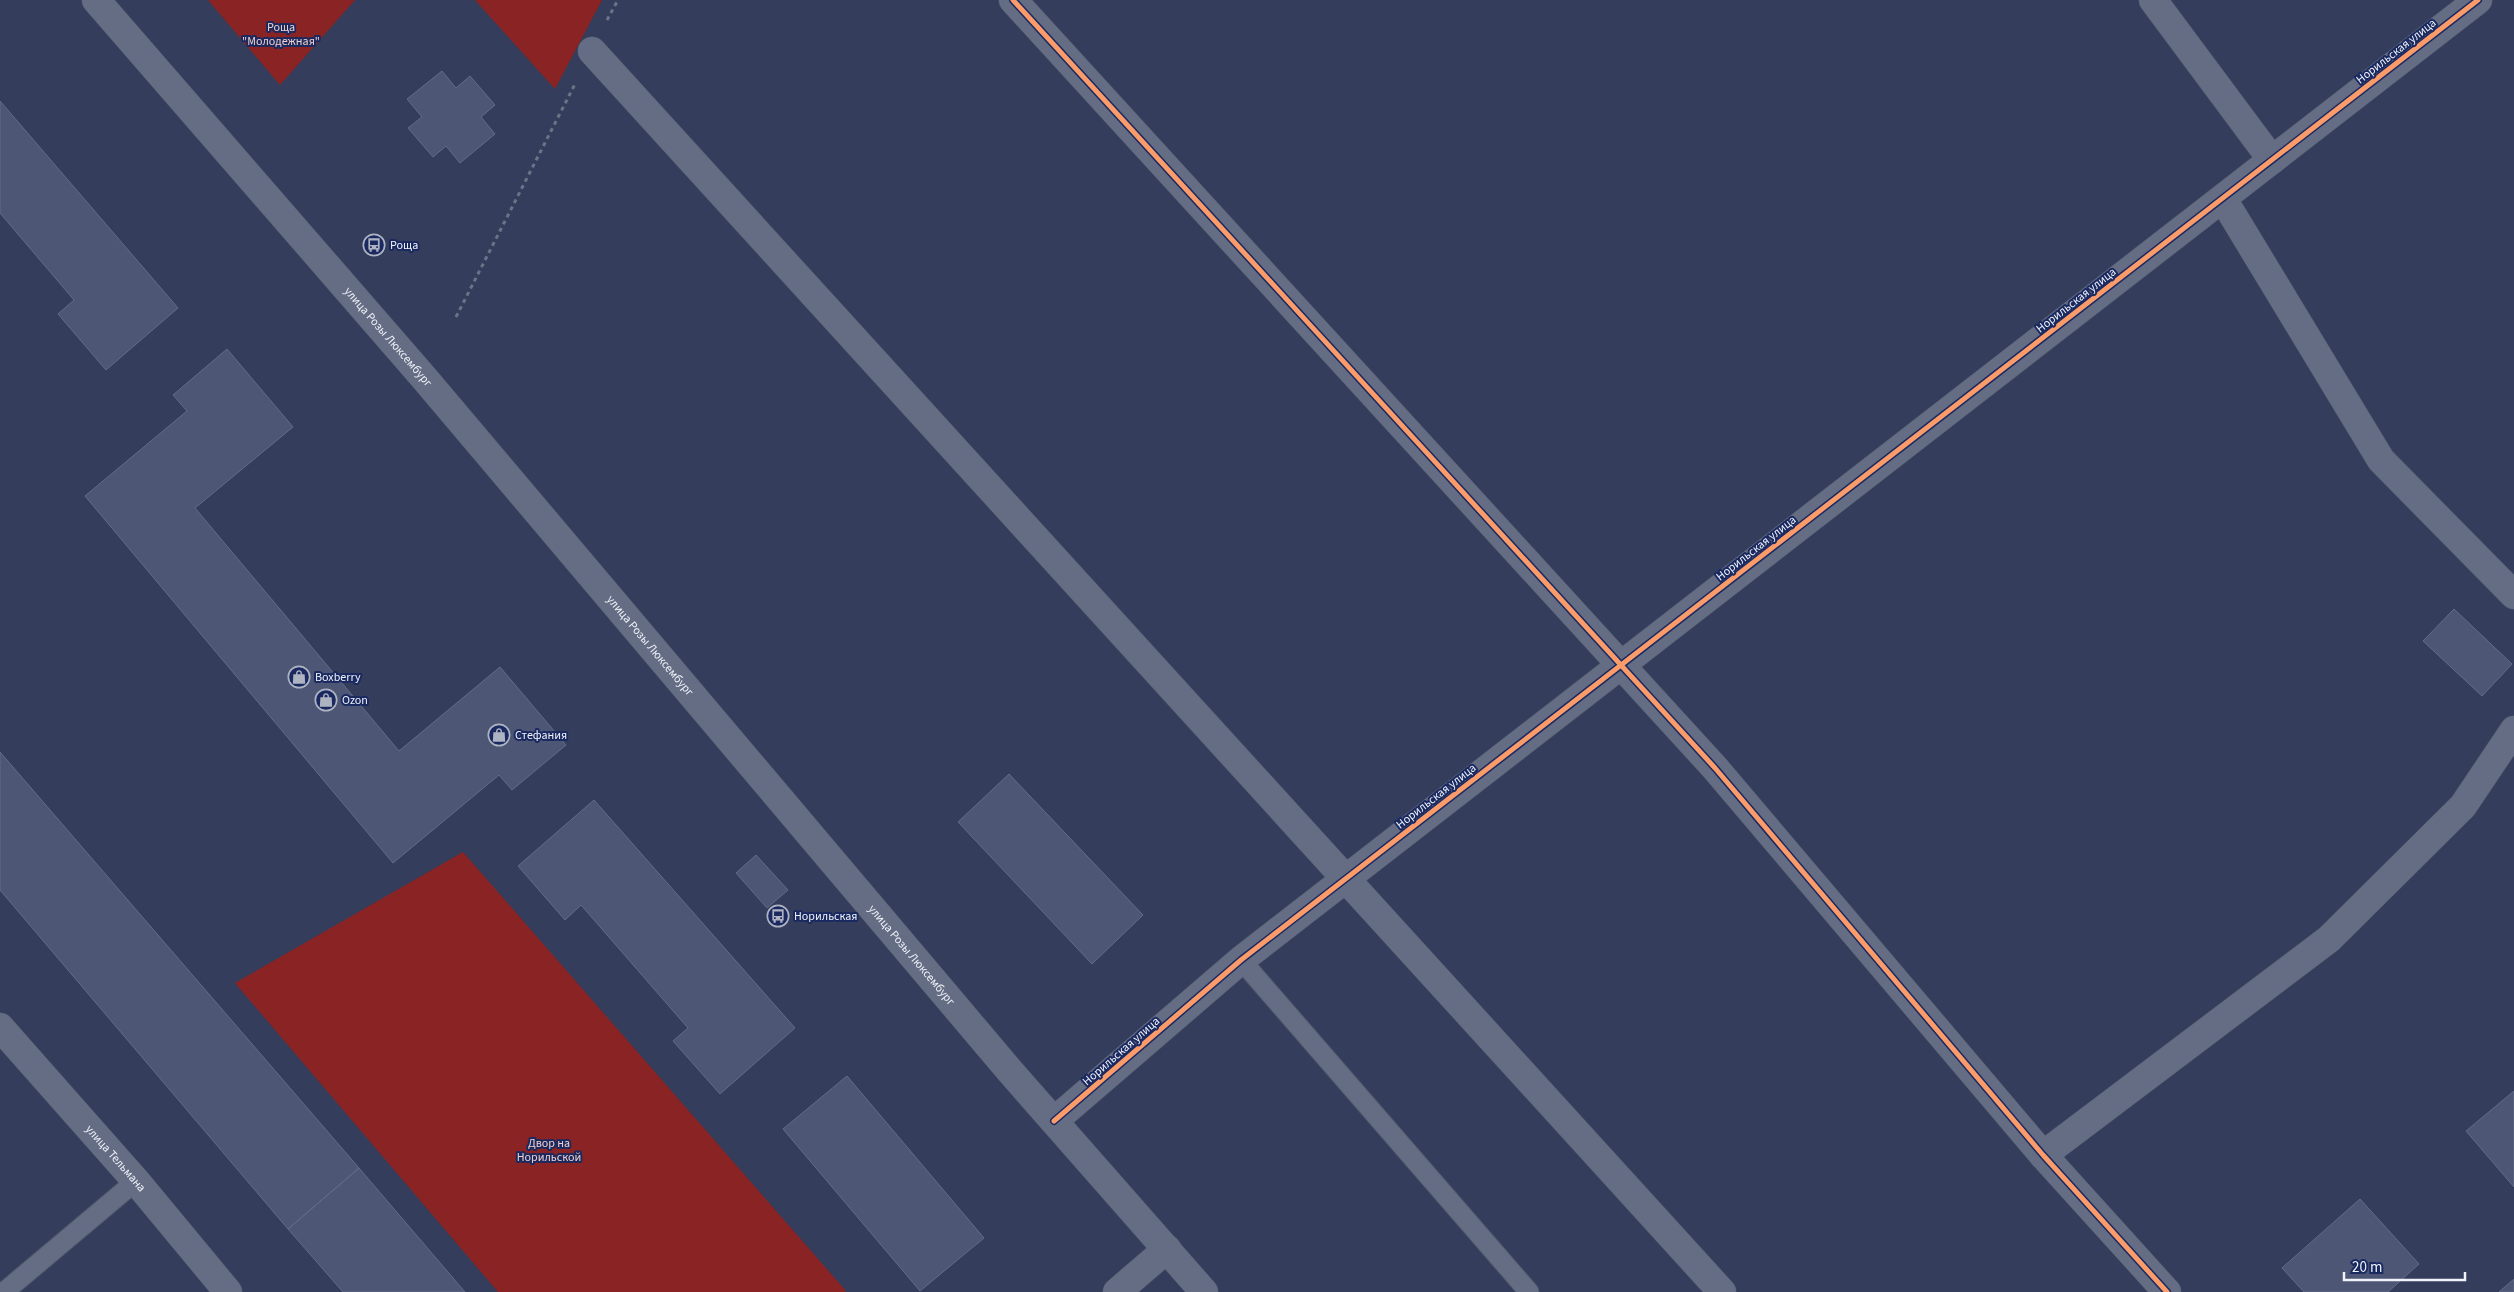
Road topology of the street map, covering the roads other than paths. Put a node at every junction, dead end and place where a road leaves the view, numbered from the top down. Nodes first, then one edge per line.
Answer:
1 (96, 0) edge
2 (1013, 0) edge
3 (2153, 0) edge
4 (2478, 0) edge
5 (592, 51) road end
6 (2272, 160) junction
7 (2223, 199) junction
8 (2514, 595) edge
9 (1620, 666) junction
10 (2514, 730) edge
11 (1345, 879) junction
12 (1241, 960) junction
13 (0, 1027) edge
14 (1054, 1121) junction
15 (2043, 1155) junction
16 (136, 1181) junction
17 (1167, 1249) junction
18 (4, 1292) edge
19 (228, 1292) edge
20 (1117, 1292) edge
21 (1204, 1292) edge
22 (1529, 1292) edge
23 (1722, 1292) edge
24 (2167, 1292) edge

1 - 14 street, улица Розы Люксембург
2 - 9 street
3 - 6 street
4 - 6 street, Норильская улица
5 - 11 street
6 - 7 street, Норильская улица
7 - 8 street
7 - 9 street, Норильская улица
9 - 11 street, Норильская улица
9 - 15 street
10 - 15 street
11 - 12 street, Норильская улица
11 - 23 street
12 - 14 street, Норильская улица
12 - 22 lane
13 - 16 street, улица Тельмана
14 - 17 street, улица Розы Люксембург
15 - 24 street
16 - 18 lane
16 - 19 street, улица Тельмана
17 - 20 street
17 - 21 street, улица Розы Люксембург

